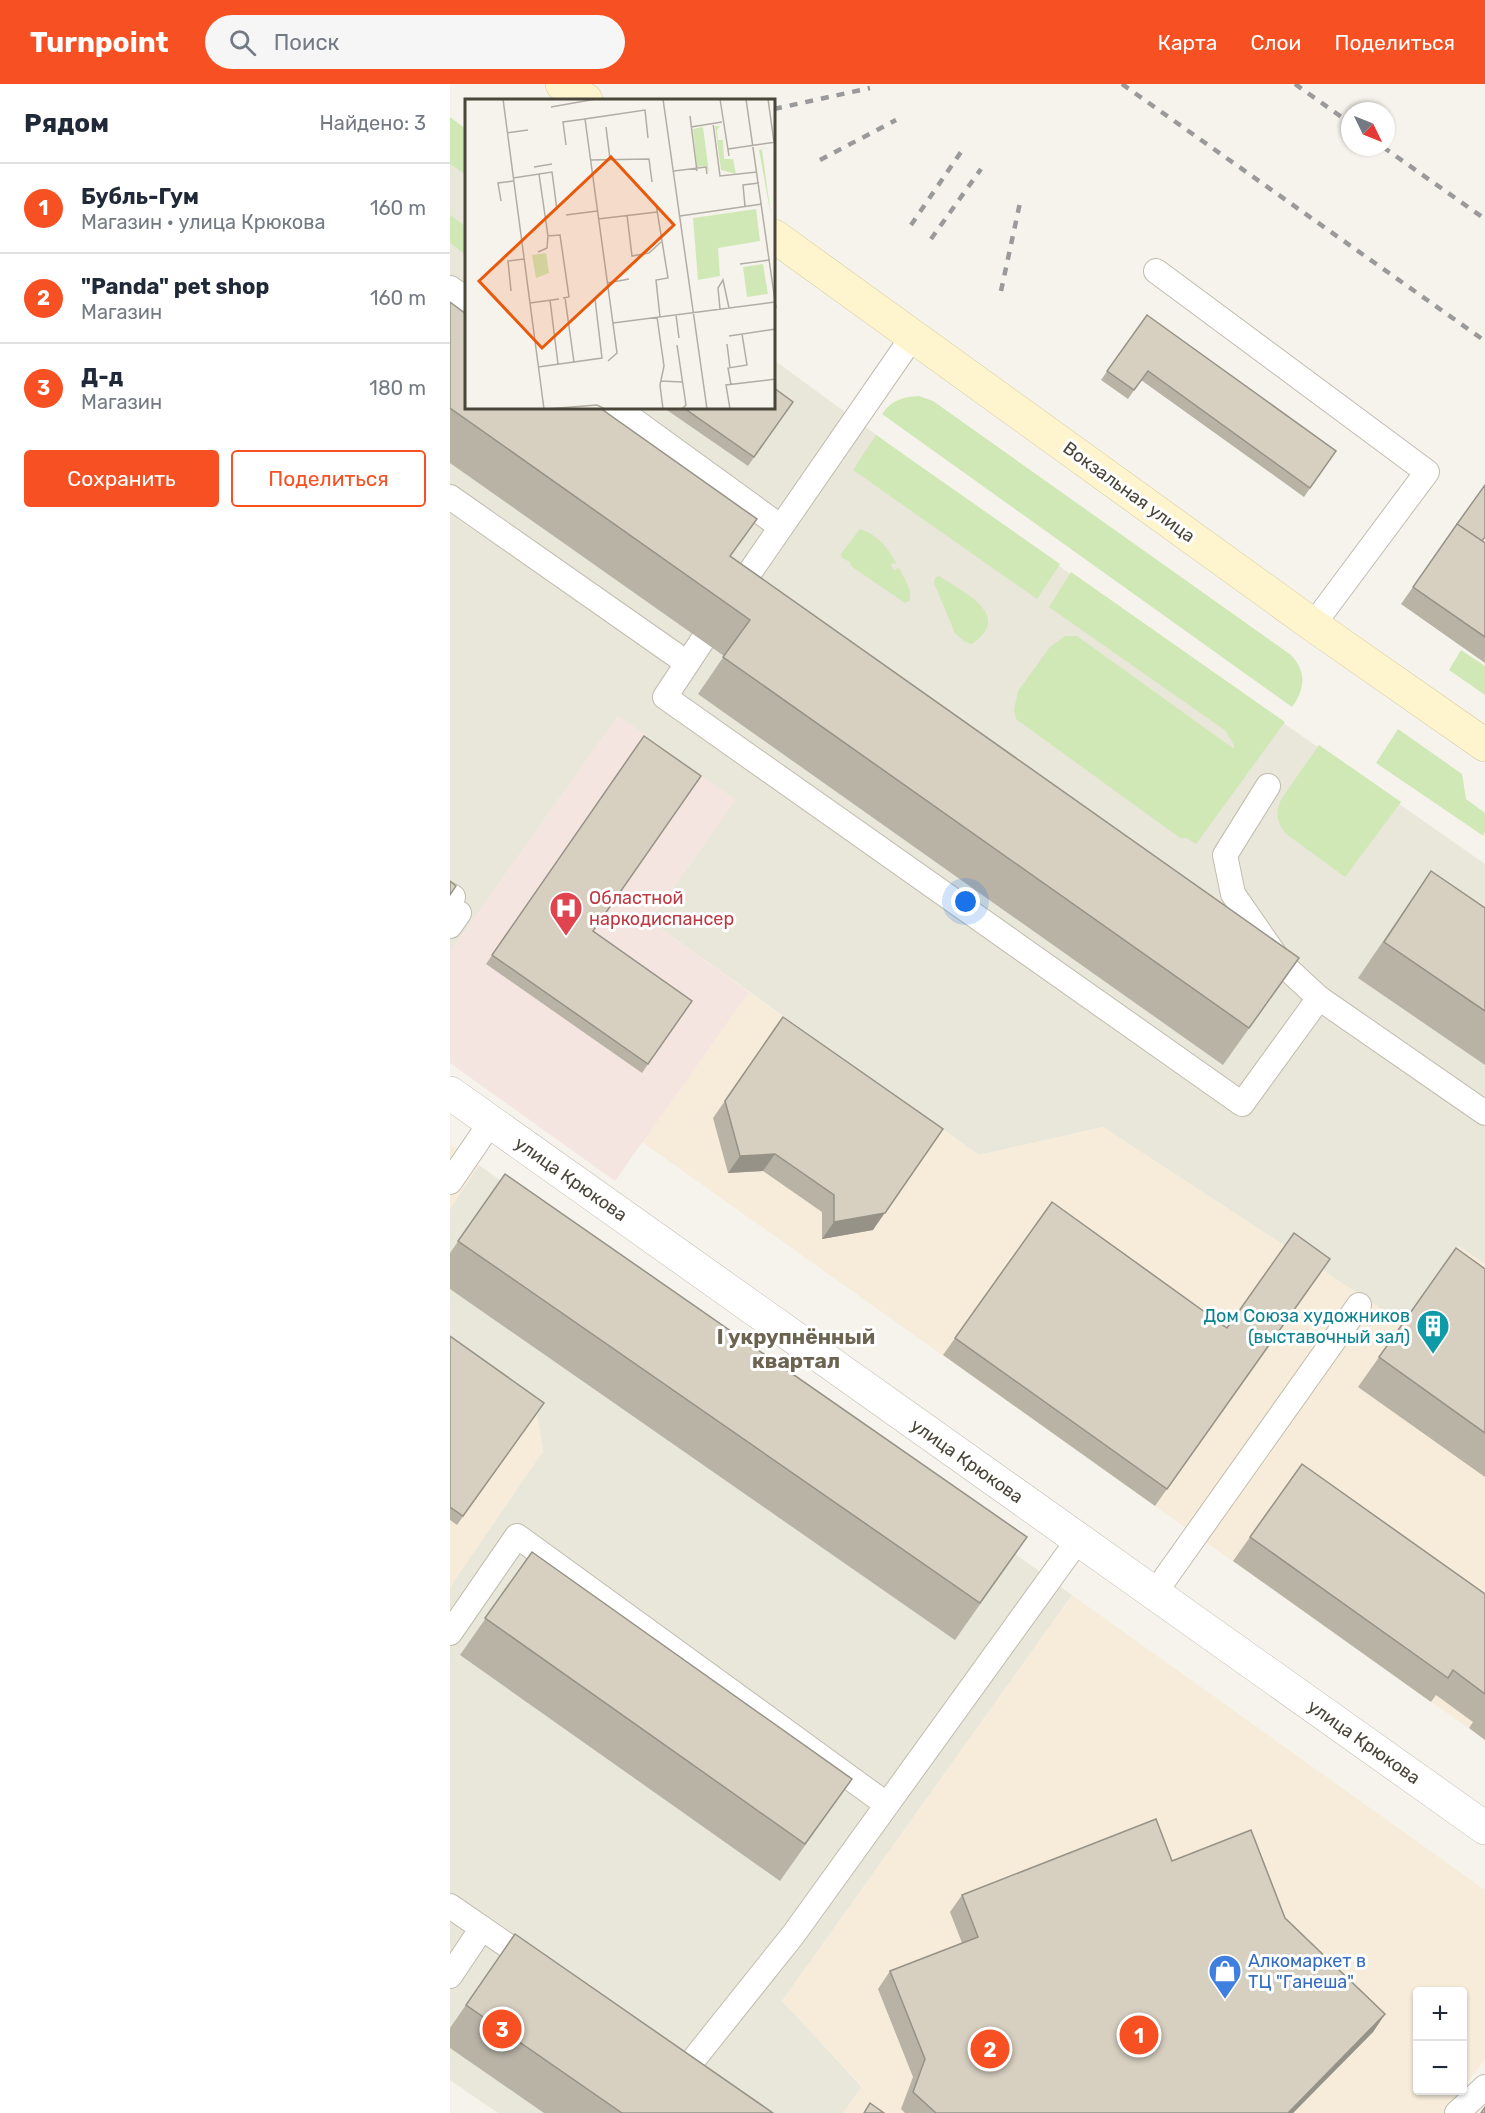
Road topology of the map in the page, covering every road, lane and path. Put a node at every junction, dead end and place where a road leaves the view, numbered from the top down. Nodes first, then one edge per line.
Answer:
1 (562, 84) edge
2 (584, 99) edge
3 (776, 237) edge
4 (1156, 271) dead end
5 (450, 288) edge
6 (465, 298) edge
7 (913, 336) junction
8 (619, 410) edge
9 (450, 497) edge
10 (780, 527) junction
11 (725, 608) edge
12 (1313, 625) junction
13 (702, 641) dead end
14 (687, 663) junction
15 (1485, 745) edge
16 (1268, 786) dead end
17 (1319, 998) junction
18 (450, 1093) edge
19 (1485, 1113) edge
20 (491, 1122) junction
21 (450, 1182) edge
22 (1359, 1305) dead end
23 (1078, 1540) junction
24 (1154, 1594) junction
25 (450, 1633) edge
26 (886, 1804) junction
27 (1485, 1828) edge
28 (450, 1906) edge
29 (482, 1928) junction
30 (550, 1975) edge
31 (450, 1976) edge
32 (685, 2069) edge
33 (1484, 2090) edge
34 (1457, 2113) edge

1 - 2 street
3 - 7 street, Вокзальная улица
4 - 12 lane
5 - 6 lane
7 - 10 lane
7 - 12 street, Вокзальная улица
8 - 10 lane
9 - 14 lane
10 - 11 lane
12 - 15 street, Вокзальная улица
13 - 14 lane
14 - 17 lane
16 - 17 lane
17 - 19 lane
18 - 20 street, улица Крюкова
20 - 21 lane
20 - 23 street, улица Крюкова
22 - 24 lane
23 - 24 street, улица Крюкова
23 - 26 lane
24 - 27 street, улица Крюкова
25 - 26 lane
26 - 32 lane
28 - 29 lane
29 - 30 lane
29 - 31 lane
33 - 34 lane

